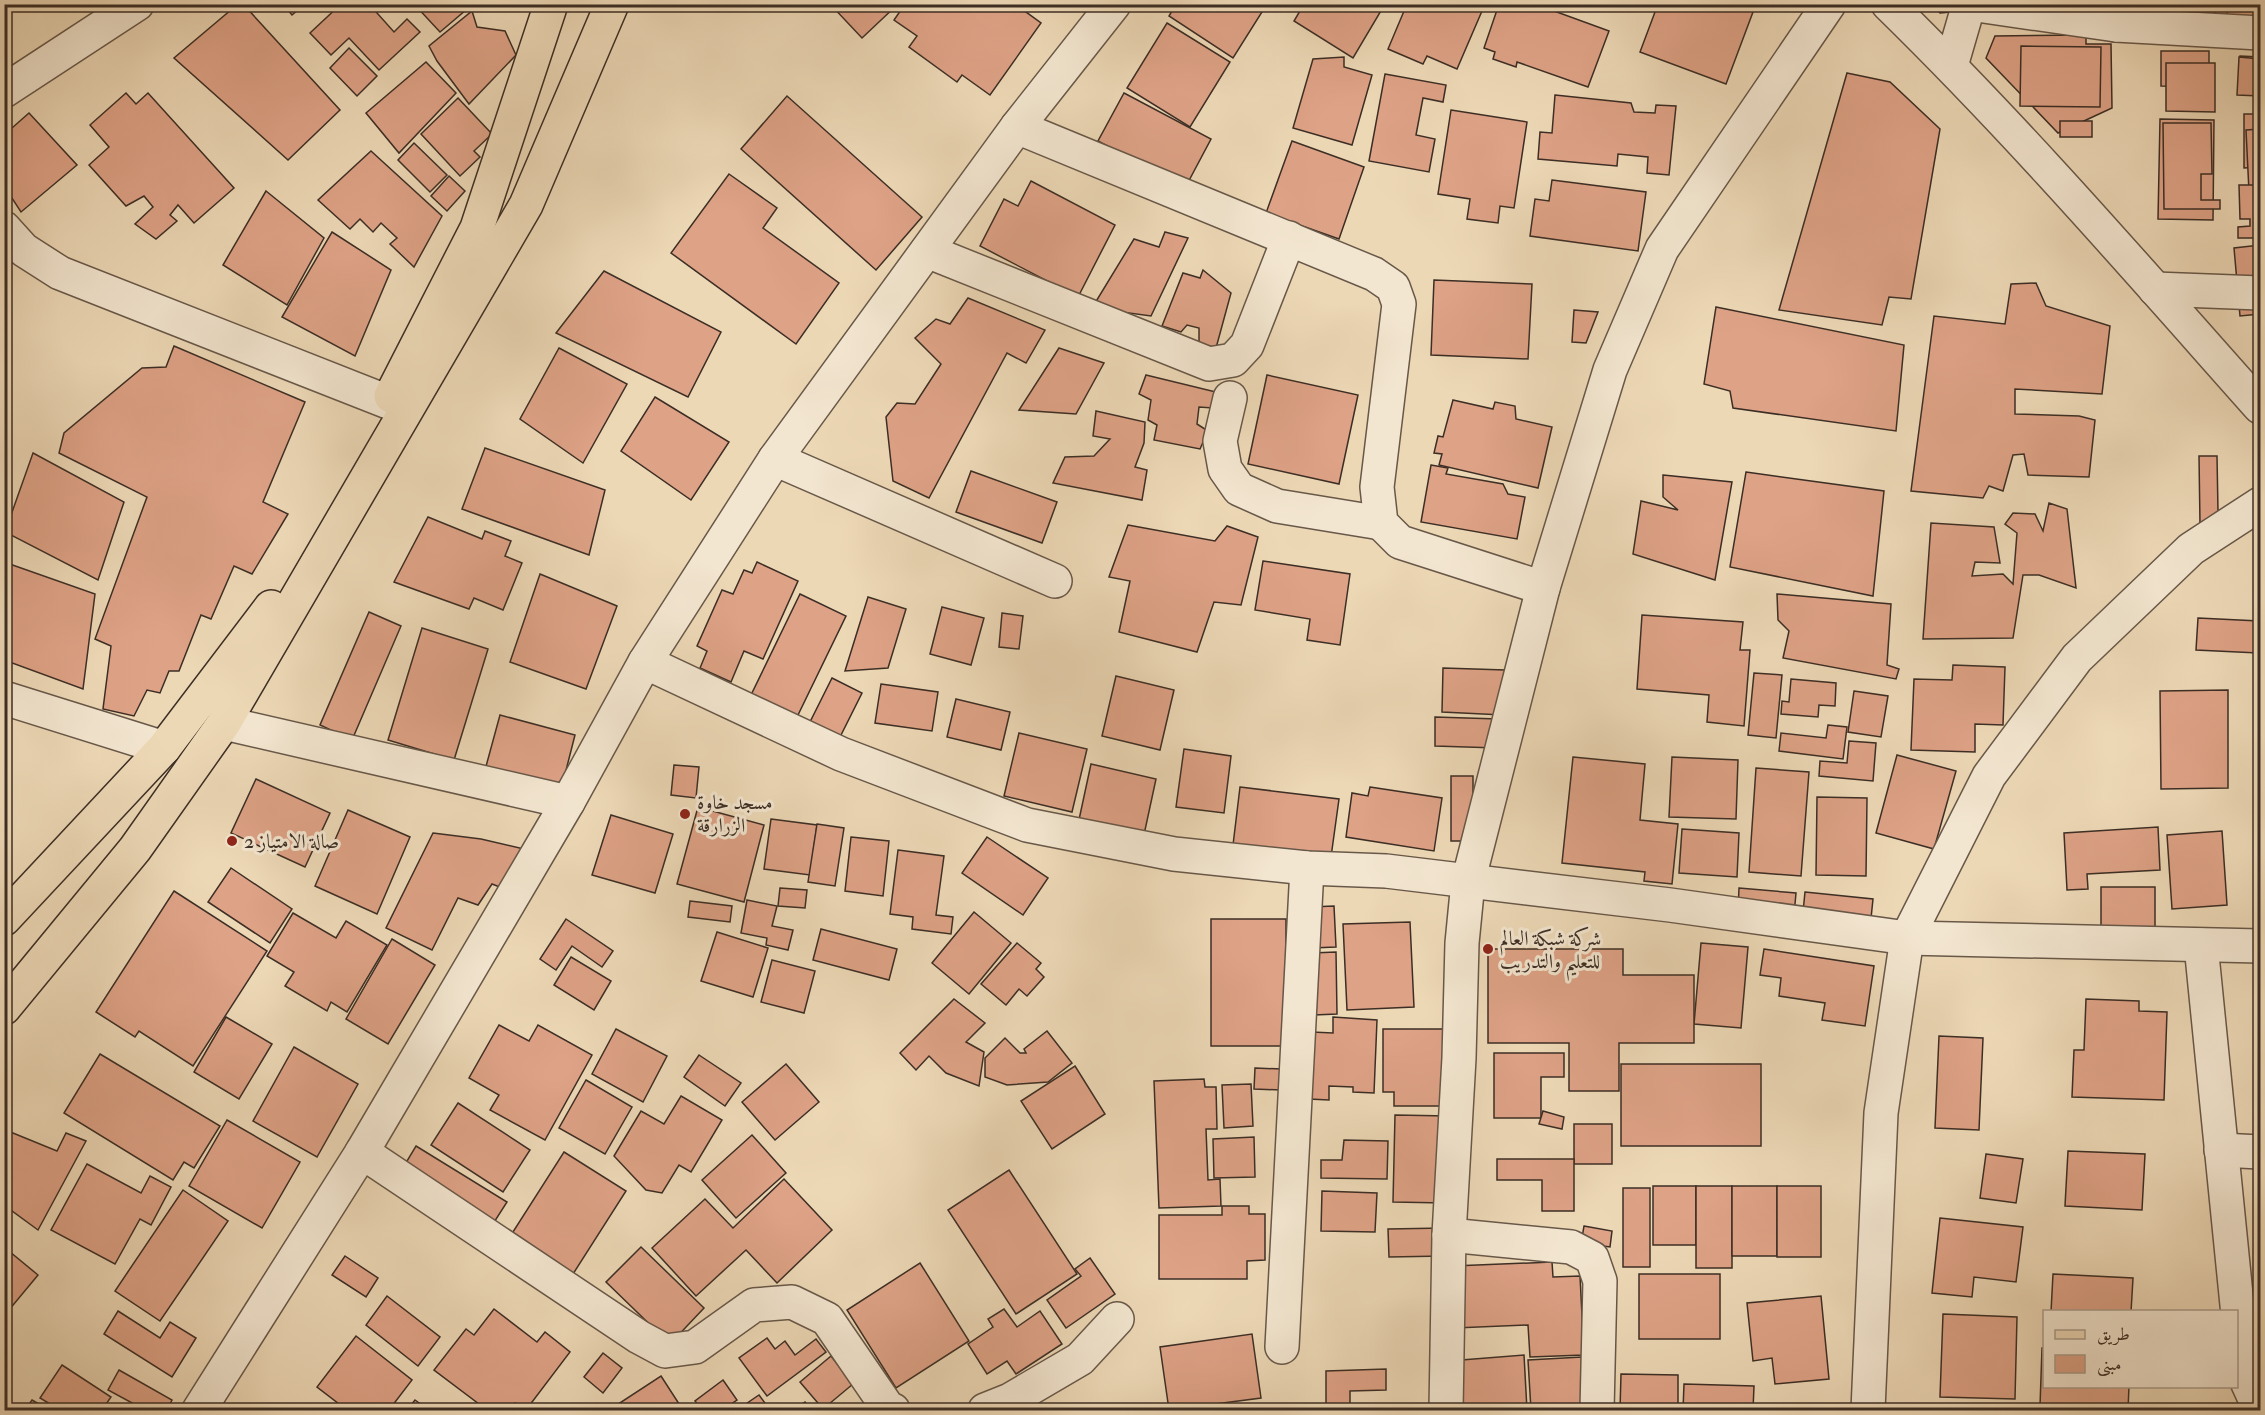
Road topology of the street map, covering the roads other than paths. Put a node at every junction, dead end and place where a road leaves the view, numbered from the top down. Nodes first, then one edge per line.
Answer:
1 (137, 4) edge
2 (551, 4) edge
3 (612, 4) edge
4 (1114, 4) edge
5 (1829, 4) edge
6 (1888, 4) edge
7 (1970, 4) edge
8 (2116, 15) edge
9 (2260, 33) edge
10 (1951, 66) junction
11 (4, 91) edge
12 (1017, 127) junction
13 (4, 228) edge
14 (1289, 238) junction
15 (927, 251) junction
16 (2155, 289) junction
17 (2260, 293) edge
18 (1230, 398) dead end
19 (388, 402) junction
20 (2260, 407) edge
21 (775, 459) junction
22 (2260, 504) edge
23 (1381, 523) junction
24 (1055, 581) dead end
25 (1543, 588) junction
26 (645, 662) junction
27 (4, 698) edge
28 (224, 723) junction
29 (164, 748) junction
30 (568, 802) junction
31 (1307, 868) junction
32 (1468, 882) junction
33 (4, 919) edge
34 (1907, 938) junction
35 (2201, 945) junction
36 (2260, 946) edge
37 (4, 1008) edge
38 (2221, 1150) junction
39 (362, 1152) junction
40 (2260, 1152) edge
41 (1449, 1235) junction
42 (2237, 1310) edge
43 (2238, 1317) edge
44 (1117, 1319) dead end
45 (1282, 1347) dead end
46 (199, 1410) edge
47 (892, 1410) edge
48 (985, 1410) edge
49 (1446, 1410) edge
50 (1597, 1410) edge
51 (1868, 1410) edge
52 (2260, 1410) edge

1 - 11 street
2 - 19 main road
3 - 28 main road
4 - 12 street
5 - 25 street
6 - 10 street
7 - 8 street
7 - 10 street
8 - 9 street
10 - 16 street
12 - 14 street
12 - 15 street
13 - 19 street
14 - 15 street
14 - 23 street
15 - 21 street
16 - 17 street
16 - 20 street
18 - 23 street
19 - 29 main road
21 - 24 street
21 - 26 street
22 - 34 street
23 - 25 street
25 - 32 street
26 - 30 street
26 - 31 street
27 - 29 street
28 - 30 street
28 - 37 main road
29 - 33 main road
30 - 39 street
31 - 32 street
31 - 45 street
32 - 34 street
32 - 41 street
34 - 35 street
34 - 51 street
35 - 36 street
35 - 38 street
38 - 40 street
38 - 42 street
39 - 46 street
39 - 47 street
41 - 49 street
41 - 50 street
43 - 52 street
44 - 48 street

